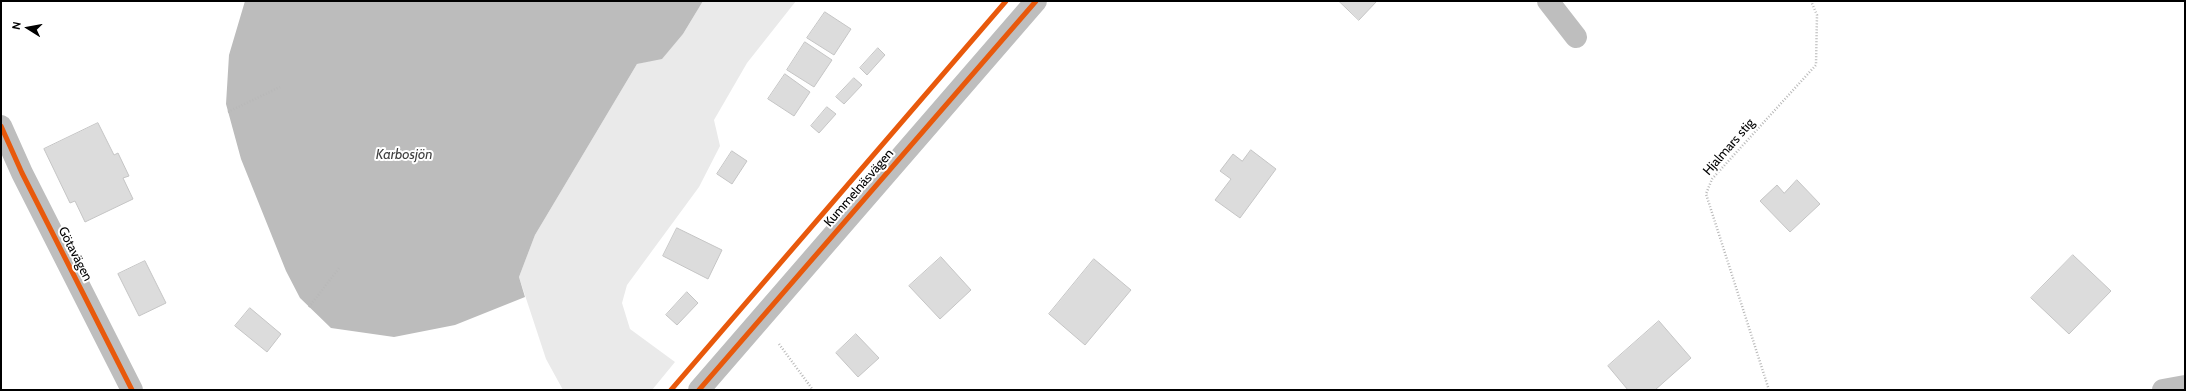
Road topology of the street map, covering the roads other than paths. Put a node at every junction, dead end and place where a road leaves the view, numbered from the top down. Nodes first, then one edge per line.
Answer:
1 (1036, 1) edge
2 (1548, 1) edge
3 (1576, 38) dead end
4 (1, 126) edge
5 (2185, 386) edge
6 (132, 390) edge
7 (699, 390) edge
8 (2163, 390) edge

1 - 7 street, Kummelnäsvägen
2 - 3 street
4 - 6 street, Götavägen
5 - 8 street

